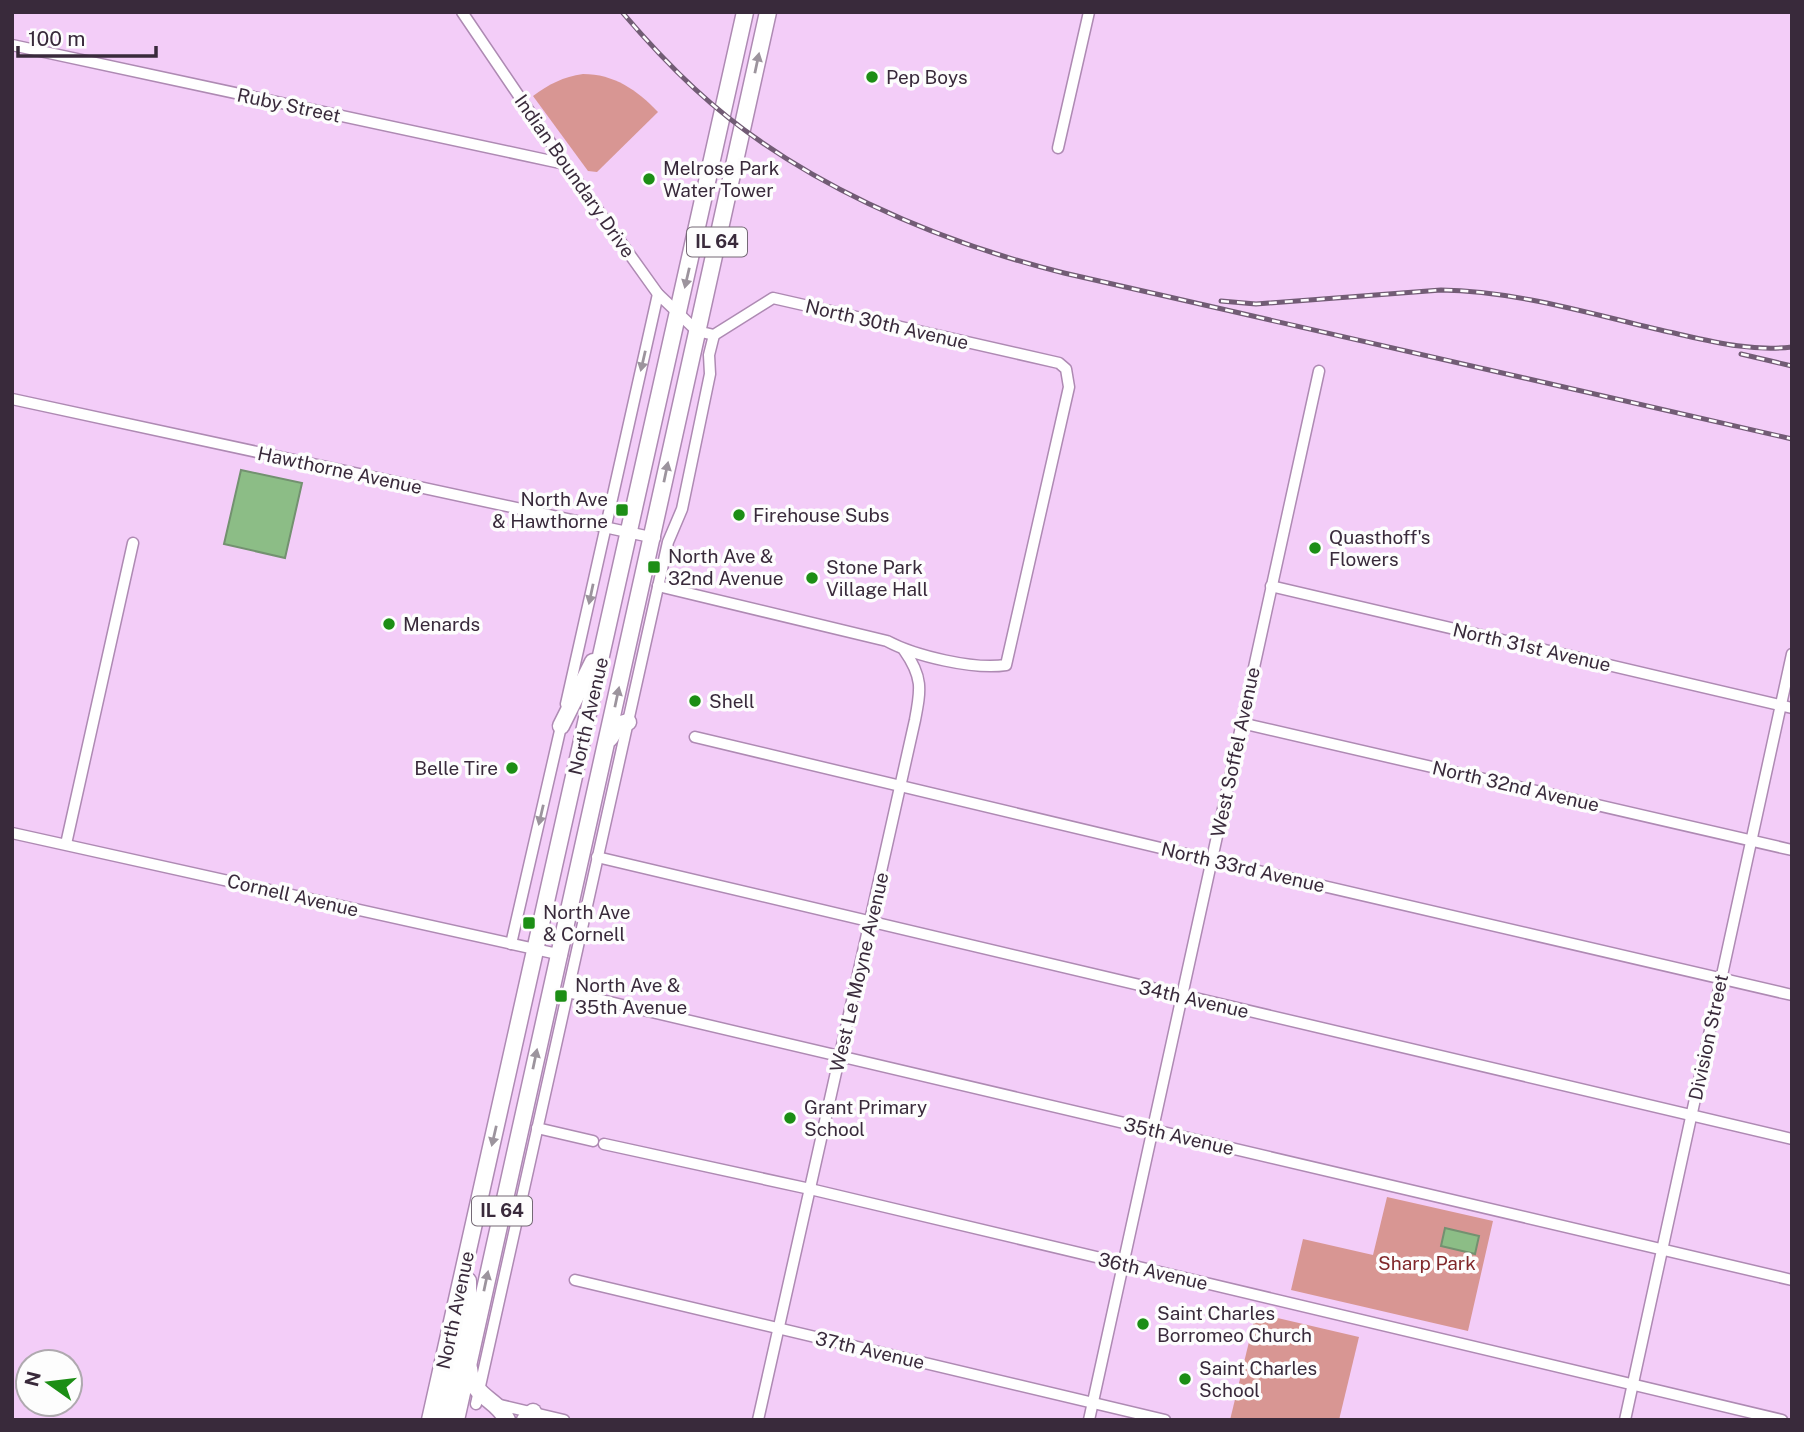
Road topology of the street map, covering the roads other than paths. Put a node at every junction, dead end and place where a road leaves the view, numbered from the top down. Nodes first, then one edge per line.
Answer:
1 (462, 12) edge
2 (745, 12) edge
3 (768, 12) edge
4 (1089, 12) edge
5 (12, 45) edge
6 (1058, 148) dead end
7 (565, 164) junction
8 (658, 294) junction
9 (679, 314) junction
10 (697, 331) junction
11 (714, 335) junction
12 (1318, 371) dead end
13 (12, 399) edge
14 (605, 527) junction
15 (629, 532) junction
16 (660, 540) junction
17 (133, 543) dead end
18 (658, 586) junction
19 (1271, 586) junction
20 (608, 627) junction
21 (630, 637) junction
22 (905, 650) junction
23 (643, 654) junction
24 (1792, 654) edge
25 (1781, 705) junction
26 (1792, 708) edge
27 (632, 723) junction
28 (1241, 723) junction
29 (561, 726) junction
30 (695, 737) dead end
31 (607, 743) junction
32 (900, 785) junction
33 (12, 833) edge
34 (1751, 840) junction
35 (66, 844) junction
36 (1792, 850) edge
37 (597, 857) junction
38 (1211, 860) junction
39 (870, 922) junction
40 (510, 944) junction
41 (535, 949) junction
42 (567, 956) junction
43 (1721, 978) junction
44 (567, 992) junction
45 (1792, 995) edge
46 (1182, 996) junction
47 (840, 1056) junction
48 (1691, 1116) junction
49 (537, 1128) junction
50 (1153, 1130) junction
51 (1792, 1139) edge
52 (593, 1141) dead end
53 (604, 1144) dead end
54 (810, 1189) junction
55 (1662, 1250) junction
56 (465, 1263) junction
57 (1123, 1264) junction
58 (575, 1280) dead end
59 (1792, 1280) edge
60 (779, 1328) junction
61 (469, 1362) junction
62 (1633, 1384) junction
63 (481, 1399) junction
64 (435, 1401) junction
65 (1093, 1403) junction
66 (529, 1416) edge
67 (424, 1420) edge
68 (430, 1420) edge
69 (444, 1420) edge
70 (457, 1420) edge
71 (507, 1420) edge
72 (564, 1420) edge
73 (758, 1420) edge
74 (1089, 1420) edge
75 (1165, 1420) edge
76 (1625, 1420) edge
77 (1782, 1420) edge

1 - 7 street, Indian Boundary Drive
2 -> 9 main road, North Avenue / IL 64
10 -> 3 main road, North Avenue / IL 64
4 - 6 street
5 - 7 street, Ruby Street
7 - 8 street, Indian Boundary Drive
8 - 9 street, Indian Boundary Drive
8 -> 14 street, North Avenue
9 - 10 street, Indian Boundary Drive
9 - 15 main road, North Avenue / IL 64
10 - 11 street
16 -> 10 main road, North Avenue / IL 64
11 - 16 street, North Avenue
11 - 22 street, North 30th Avenue
12 - 19 street, West Soffel Avenue
13 - 14 street, Hawthorne Avenue
14 - 15 street, Hawthorne Avenue
14 -> 29 street, North Avenue
15 - 16 street, Hawthorne Avenue
15 - 20 main road, North Avenue / IL 64
16 - 18 street, North Avenue
16 - 21 main road, North Avenue / IL 64
17 - 35 street
18 - 22 street
18 - 23 street, North Avenue
19 - 25 street, North 31st Avenue
19 - 28 street, West Soffel Avenue
20 - 29 main road
20 - 41 main road, North Avenue / IL 64
21 - 23 main road
31 -> 21 main road, North Avenue / IL 64
22 - 32 street, West Le Moyne Avenue
23 - 27 street, North Avenue
24 - 25 street, Division Street
25 - 26 street, North 31st Avenue
25 - 34 street, Division Street
27 - 31 main road
27 - 37 street, North Avenue
28 - 34 street, North 32nd Avenue
28 - 38 street, West Soffel Avenue
29 -> 40 street, North Avenue
30 - 32 street, North 33rd Avenue
31 - 42 main road, North Avenue / IL 64
32 - 38 street, North 33rd Avenue
32 - 39 street, West Le Moyne Avenue
33 - 35 street, Cornell Avenue
34 - 36 street, North 32nd Avenue
34 - 43 street, Division Street
35 - 40 street, Cornell Avenue
37 - 39 street, 34th Avenue
37 - 42 street, North Avenue
38 - 43 street, North 33rd Avenue
38 - 46 street, West Soffel Avenue
39 - 46 street, 34th Avenue
39 - 47 street, West Le Moyne Avenue
40 - 41 street, Cornell Avenue
41 - 42 street, Cornell Avenue
41 -> 56 main road, North Avenue / IL 64
42 - 44 street, North Avenue
61 -> 42 main road, North Avenue / IL 64
43 - 45 street, North 33rd Avenue
43 - 48 street, Division Street
44 - 47 street, 35th Avenue
44 - 49 street, North Avenue
46 - 48 street, 34th Avenue
46 - 50 street, West Soffel Avenue
47 - 50 street, 35th Avenue
47 - 54 street, West Le Moyne Avenue
48 - 51 street, 34th Avenue
48 - 55 street, Division Street
49 - 52 street
49 - 63 street, North Avenue
50 - 55 street, 35th Avenue
50 - 57 street, West Soffel Avenue
53 - 54 street, 36th Avenue
54 - 57 street, 36th Avenue
54 - 60 street, West Le Moyne Avenue
55 - 59 street, 35th Avenue
55 - 62 street, Division Street
56 - 64 main road, North Avenue / IL 64
56 - 69 main road
57 - 62 street, 36th Avenue
57 - 65 street, West Soffel Avenue
58 - 60 street, 37th Avenue
60 - 65 street, 37th Avenue
60 - 73 street, West Le Moyne Avenue
61 - 63 main road
61 - 70 main road, North Avenue / IL 64
62 - 76 street, Division Street
62 - 77 street, 36th Avenue
63 - 66 street
63 - 70 main road
63 - 71 main road
64 - 67 main road
64 - 68 main road, North Avenue / IL 64
65 - 74 street, West Soffel Avenue
65 - 75 street, 37th Avenue
66 - 72 street

